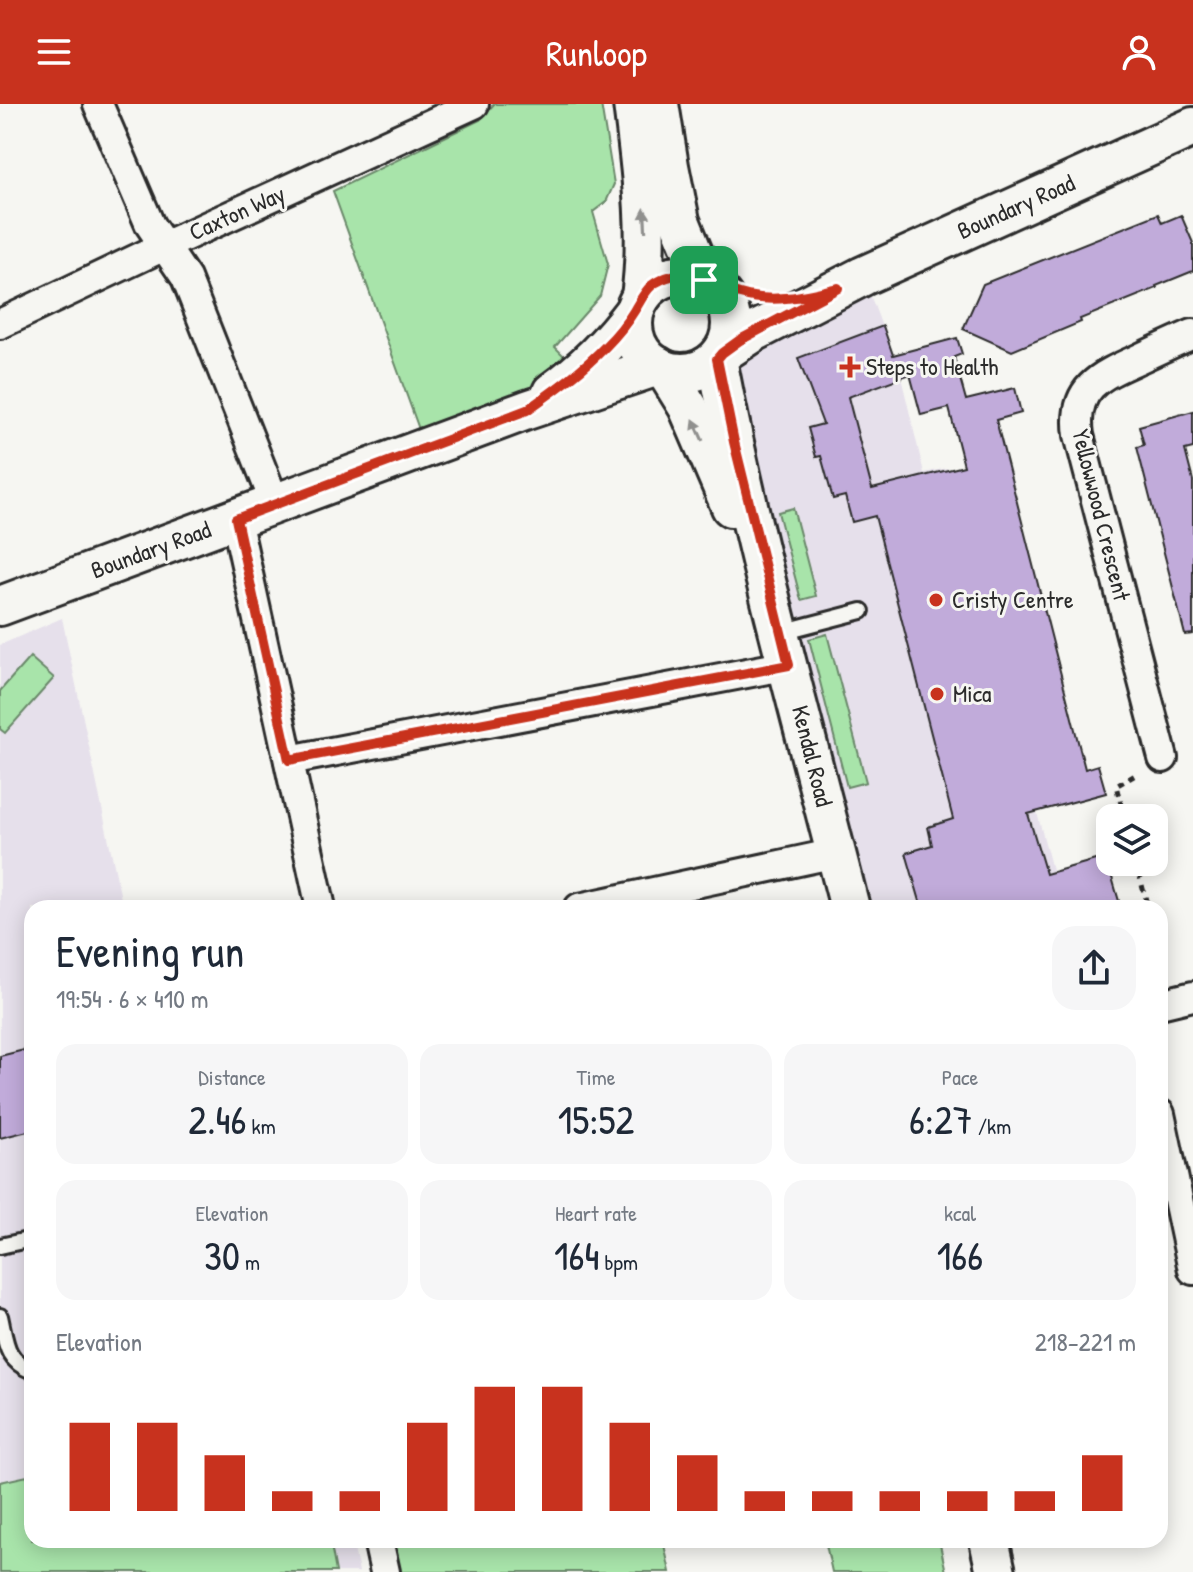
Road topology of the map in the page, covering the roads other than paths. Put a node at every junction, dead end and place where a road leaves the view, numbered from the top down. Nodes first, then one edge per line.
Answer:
1 (98, 104) edge
2 (474, 104) edge
3 (633, 104) edge
4 (659, 104) edge
5 (1193, 127) edge
6 (164, 246) junction
7 (708, 282) junction
8 (838, 288) junction
9 (638, 304) junction
10 (0, 324) edge
11 (1193, 334) edge
12 (719, 356) junction
13 (662, 368) junction
14 (527, 410) junction
15 (275, 503) junction
16 (236, 519) junction
17 (0, 606) edge
18 (862, 611) dead end
19 (781, 634) junction
20 (1163, 758) road end
21 (289, 760) junction
22 (836, 853) junction
23 (319, 900) edge
24 (616, 900) edge
25 (848, 900) edge
26 (1193, 996) edge
27 (1168, 1002) edge
28 (1168, 1152) edge
29 (24, 1241) edge
30 (0, 1246) edge
31 (1193, 1270) edge
32 (0, 1316) edge
33 (24, 1367) edge
34 (380, 1548) edge
35 (991, 1548) edge
36 (385, 1572) edge
37 (996, 1572) edge

1 - 6 street
2 - 6 street, Caxton Way
9 -> 3 street
4 - 7 street
5 - 8 street, Boundary Road
6 - 10 street, Caxton Way
6 - 15 street
7 - 8 street, Boundary Road
7 - 9 street
7 - 12 street
8 - 12 street, Boundary Road
9 - 13 street
9 - 14 street, Boundary Road
11 - 20 street, Yellowwood Crescent
12 - 13 street
12 - 19 street, Kendal Road
13 - 14 street, Boundary Road
19 -> 13 street, Kendal Road
14 - 15 street, Boundary Road
15 - 16 street, Boundary Road
16 - 17 street, Boundary Road
16 - 21 street
18 - 19 lane
19 - 21 street
19 - 22 street, Kendal Road
21 - 23 street
22 - 24 street
22 - 25 street, Kendal Road
26 - 27 street
28 - 31 street
29 - 30 lane
32 - 33 lane
34 - 36 street
35 - 37 street

